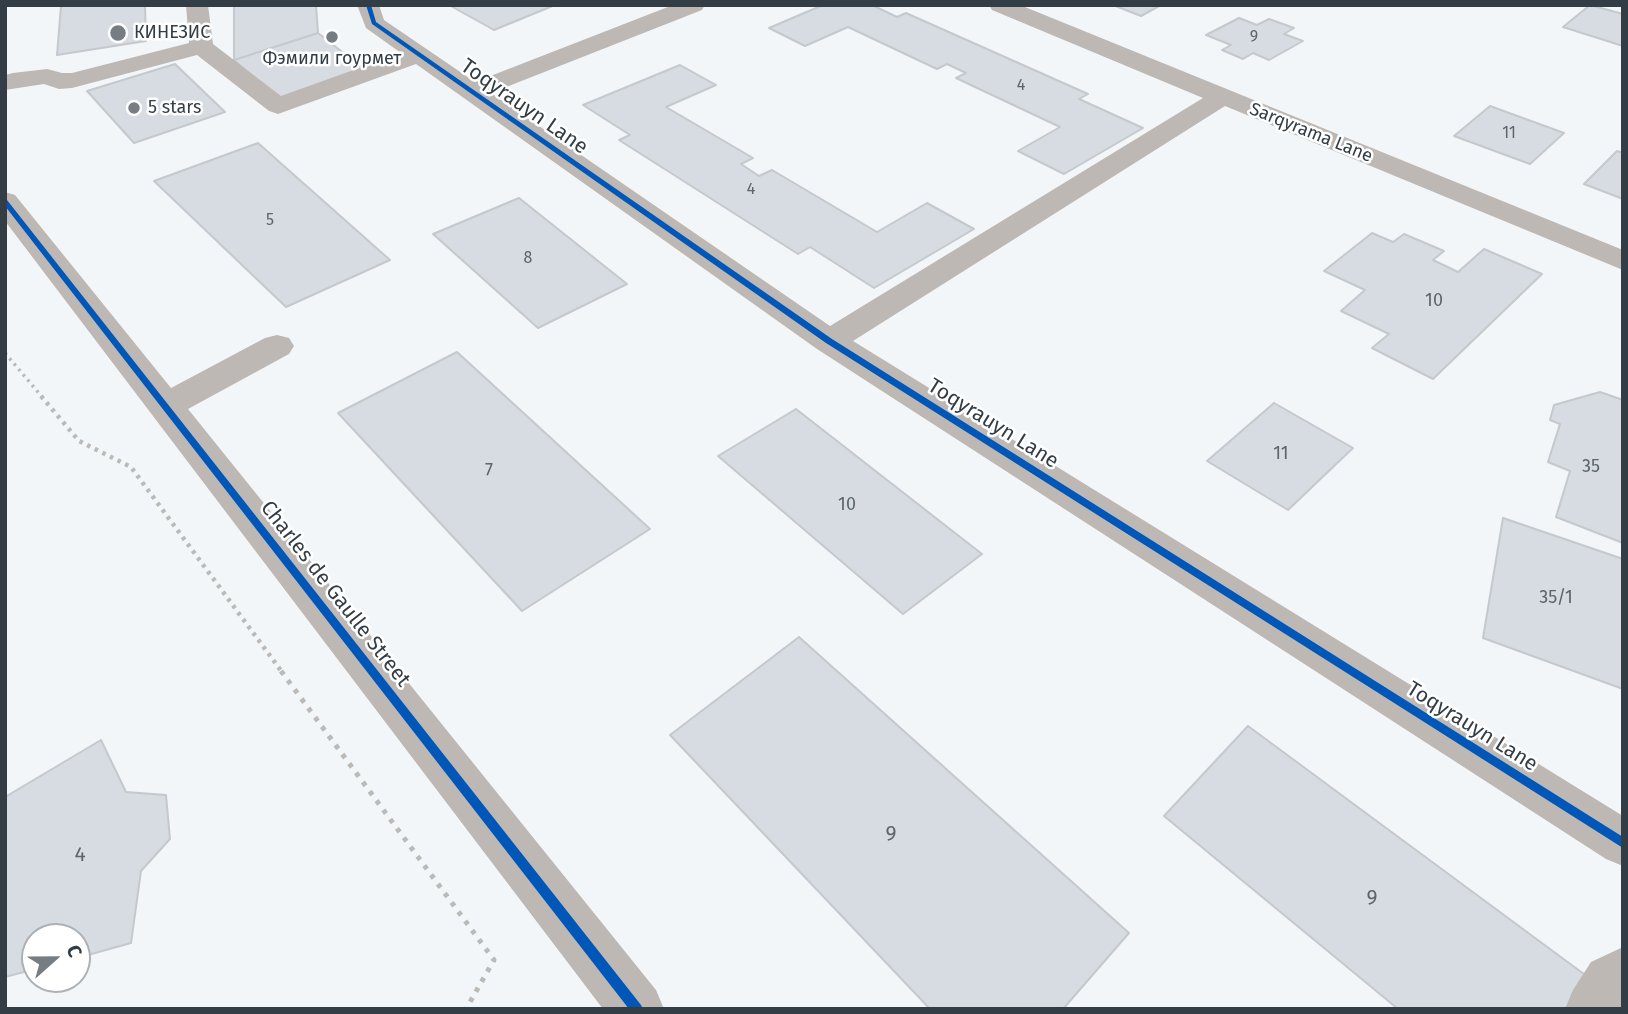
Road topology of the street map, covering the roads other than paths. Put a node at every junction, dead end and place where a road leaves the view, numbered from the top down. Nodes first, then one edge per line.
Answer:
1 (197, 5) edge
2 (368, 5) edge
3 (694, 5) edge
4 (1000, 5) edge
5 (201, 47) junction
6 (418, 55) junction
7 (5, 83) edge
8 (472, 92) junction
9 (1222, 97) junction
10 (5, 201) edge
11 (1623, 261) edge
12 (829, 341) junction
13 (277, 346) dead end
14 (165, 405) junction
15 (1623, 843) edge
16 (1623, 974) edge
17 (637, 1009) edge
18 (1592, 1009) edge

1 - 5 street
2 - 6 street, Toqyrauyn Lane
3 - 8 street
4 - 9 street, Sarqyrama Lane
5 - 6 street
5 - 7 street
6 - 8 street, Toqyrauyn Lane
8 - 12 street, Toqyrauyn Lane
9 - 11 street, Sarqyrama Lane
9 - 12 street
10 - 14 street, Charles de Gaulle Street
12 - 15 street, Toqyrauyn Lane
13 - 14 street
14 - 17 street, Charles de Gaulle Street
16 - 18 street

